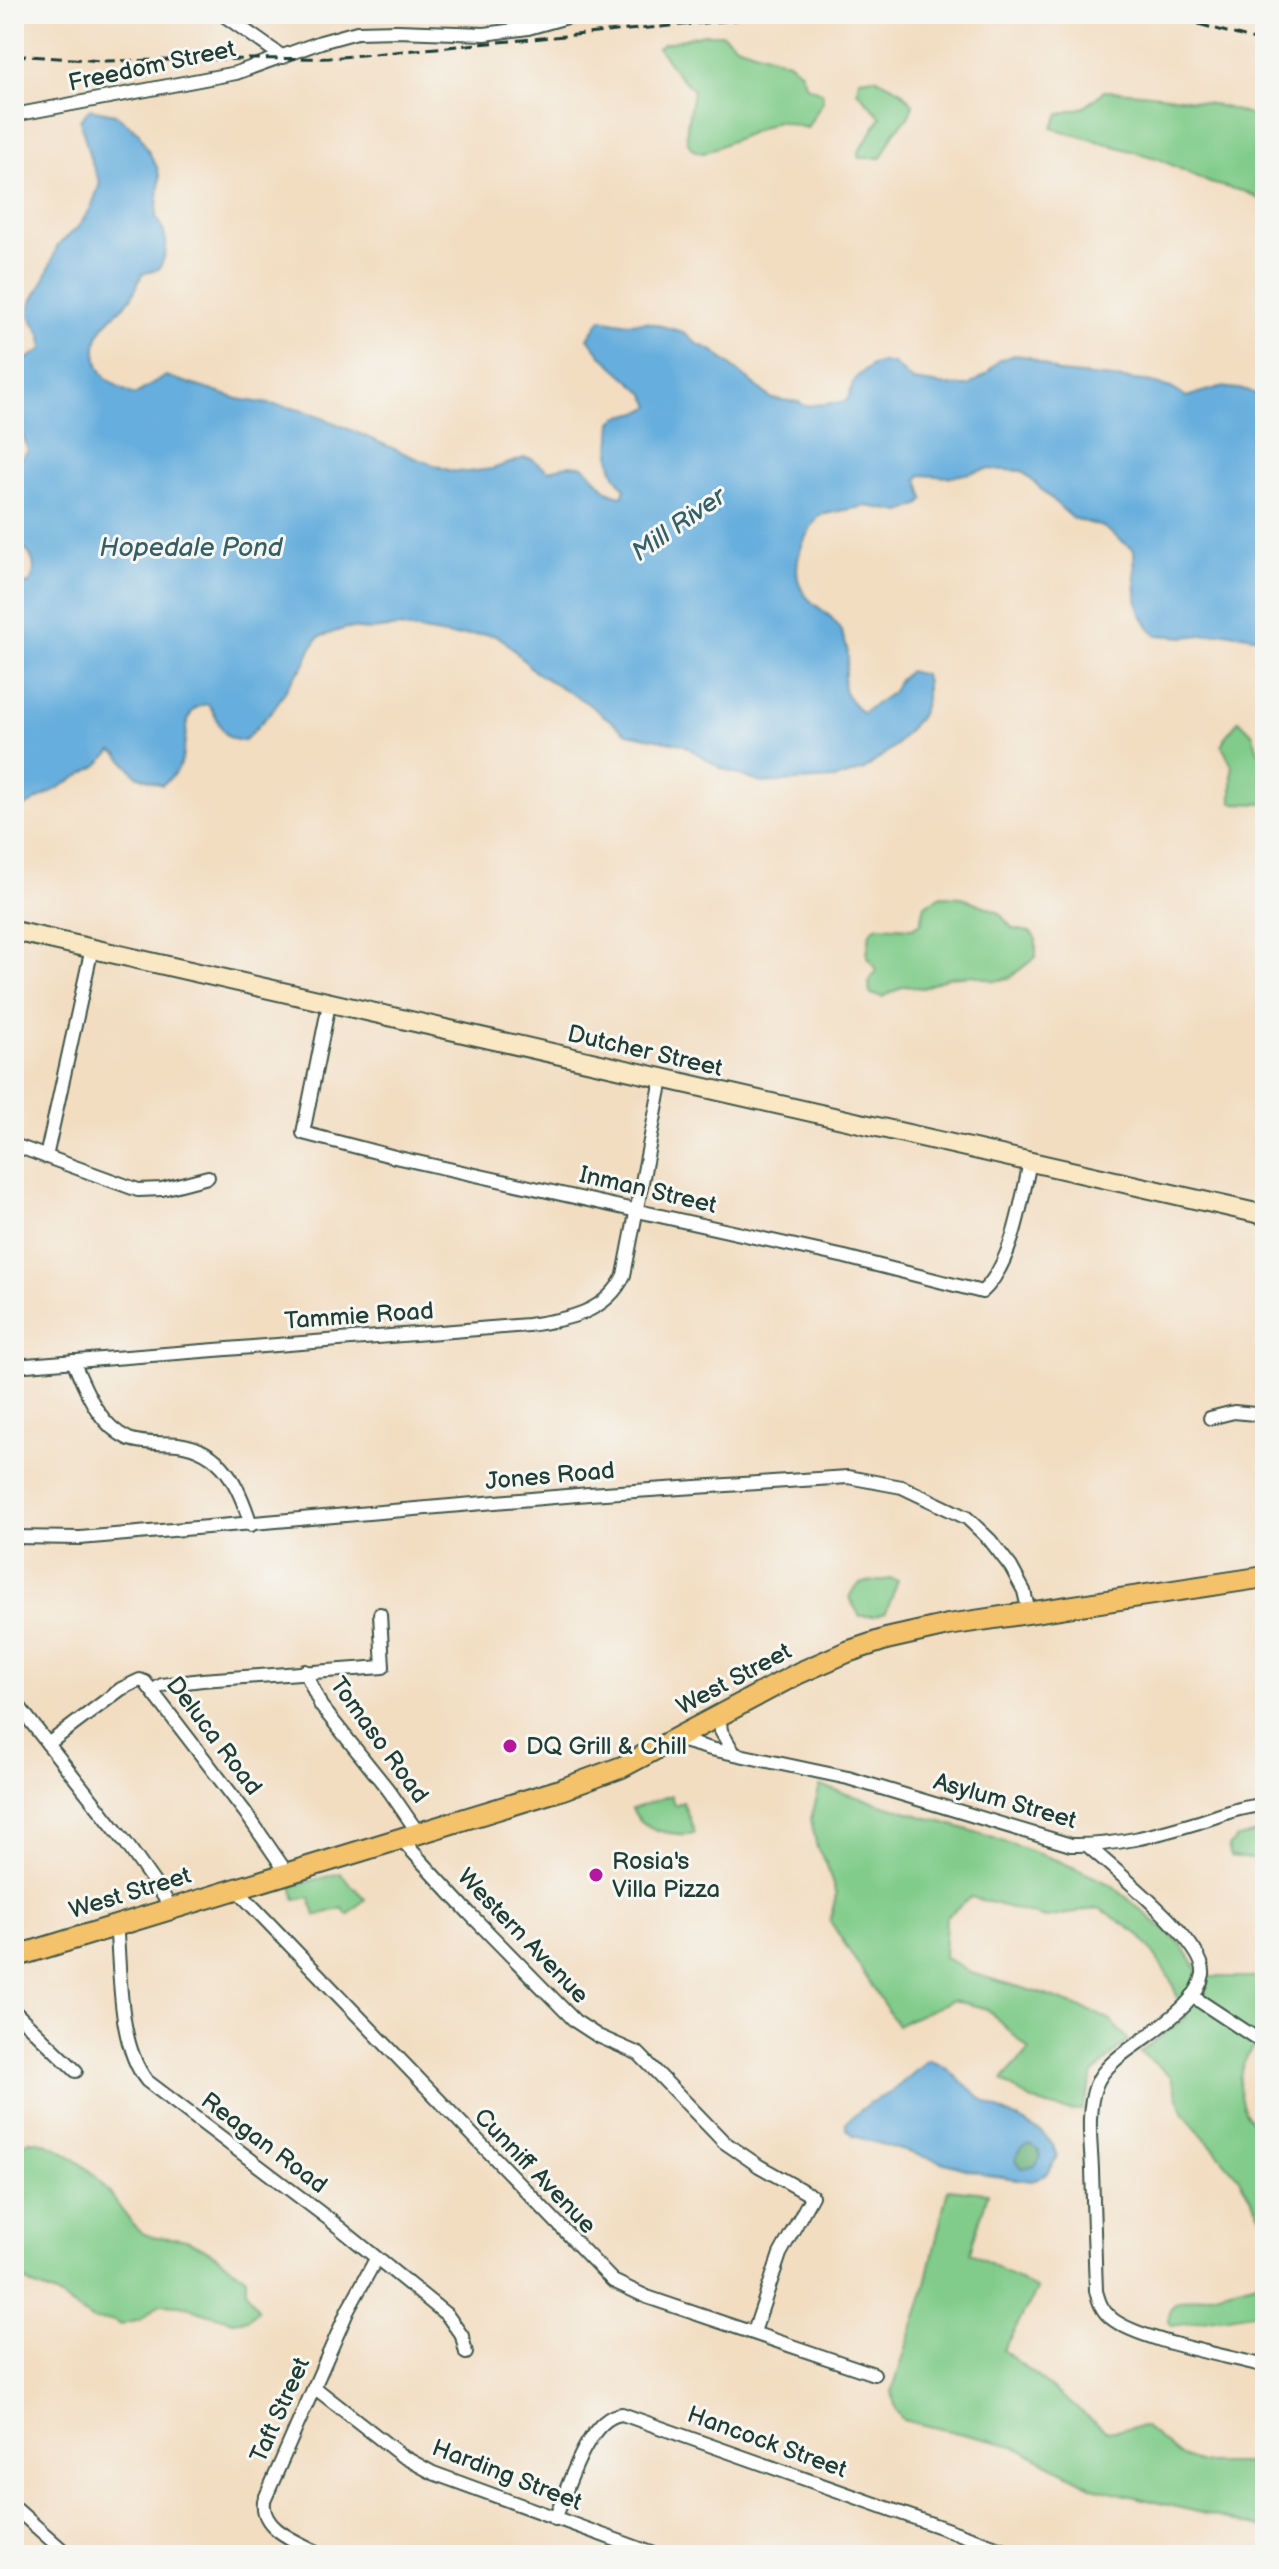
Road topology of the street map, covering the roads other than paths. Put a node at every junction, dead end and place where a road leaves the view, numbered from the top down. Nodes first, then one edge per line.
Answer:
1 (222, 14) edge
2 (578, 14) edge
3 (283, 57) junction
4 (14, 115) edge
5 (14, 931) edge
6 (92, 948) junction
7 (329, 1004) junction
8 (662, 1079) junction
9 (14, 1145) edge
10 (46, 1157) junction
11 (1030, 1161) junction
12 (208, 1177) dead end
13 (635, 1211) junction
14 (1265, 1215) edge
15 (73, 1361) junction
16 (14, 1366) edge
17 (1265, 1415) edge
18 (1210, 1418) dead end
19 (251, 1525) junction
20 (14, 1537) edge
21 (1265, 1577) edge
22 (1029, 1613) junction
23 (380, 1614) dead end
24 (305, 1671) junction
25 (152, 1691) junction
26 (14, 1700) edge
27 (719, 1714) junction
28 (676, 1739) junction
29 (48, 1744) junction
30 (734, 1753) junction
31 (1265, 1805) edge
32 (410, 1836) junction
33 (1087, 1845) junction
34 (287, 1873) junction
35 (236, 1889) junction
36 (172, 1908) junction
37 (116, 1924) junction
38 (14, 1957) edge
39 (1192, 1996) junction
40 (14, 2011) edge
41 (1265, 2044) edge
42 (76, 2071) dead end
43 (376, 2259) junction
44 (754, 2332) junction
45 (466, 2353) dead end
46 (1265, 2366) edge
47 (874, 2374) dead end
48 (314, 2387) junction
49 (14, 2507) edge
50 (555, 2519) junction
51 (68, 2555) edge
52 (323, 2555) edge
53 (657, 2555) edge
54 (1019, 2555) edge

1 - 3 street
2 - 3 street, Freedom Street
3 - 4 street, Freedom Street
5 - 6 street, Dutcher Street
6 - 7 street, Dutcher Street
6 - 10 street
7 - 8 street, Dutcher Street
7 - 13 street, Inman Street
8 - 11 street, Dutcher Street
8 - 13 street, Tammie Road
9 - 10 street
10 - 12 street
11 - 13 street, Inman Street
11 - 14 street, Dutcher Street
13 - 15 street, Tammie Road
15 - 16 street, Tammie Road
15 - 19 street
17 - 18 street
19 - 20 street, Jones Road
19 - 22 street, Jones Road
21 - 22 main road, West Street
22 - 27 main road, West Street
23 - 24 street, Tomaso Road
24 - 25 street, Tomaso Road
24 - 32 street, Tomaso Road
25 - 29 street, Deluca Road
25 - 34 street, Deluca Road
26 - 29 street
27 - 28 main road, West Street
27 - 30 street
28 - 30 street, Asylum Street
28 - 32 main road, West Street
29 - 36 street
30 - 33 street, Asylum Street
31 - 33 street, Asylum Street
32 - 34 main road, West Street
32 - 44 street, Western Avenue
33 - 39 street
34 - 35 main road, West Street
35 - 36 main road, West Street
35 - 44 street, Cunniff Avenue
36 - 37 main road, West Street
37 - 38 main road, West Street
37 - 43 street, Reagan Road
39 - 41 street
39 - 46 street
40 - 42 street
43 - 45 street, Reagan Road
43 - 48 street, Taft Street
44 - 47 street, Cunniff Avenue
48 - 50 street, Harding Street
48 - 52 street, Taft Street
49 - 51 street
50 - 53 street, Harding Street
50 - 54 street, Hancock Street

